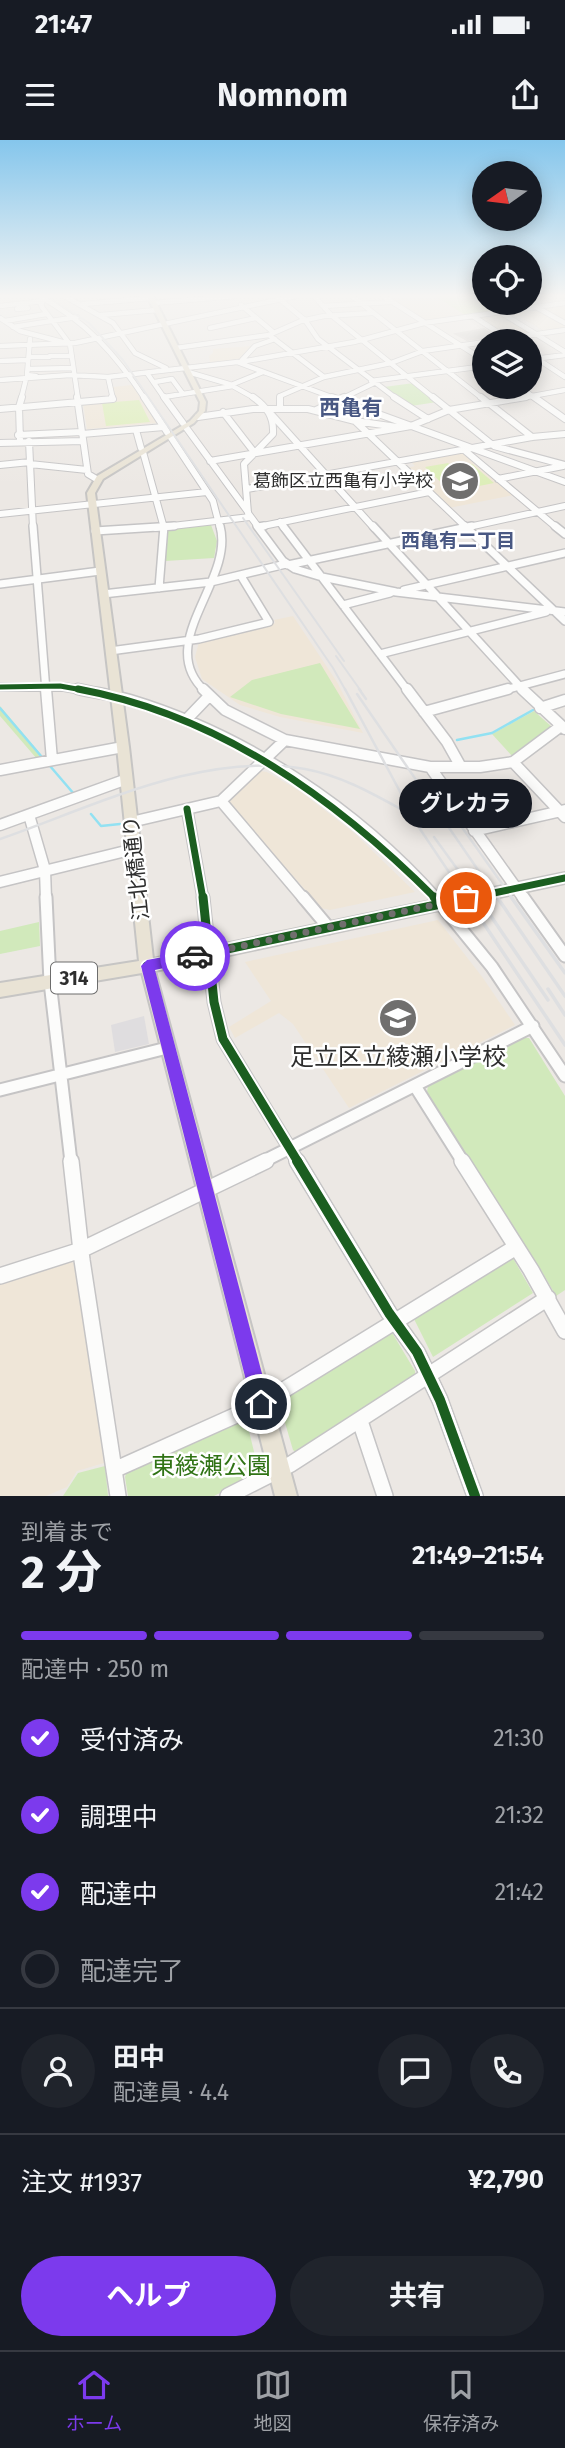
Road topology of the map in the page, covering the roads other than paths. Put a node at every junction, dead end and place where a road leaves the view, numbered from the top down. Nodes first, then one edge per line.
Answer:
1 (38, 359) edge
2 (72, 359) edge
3 (118, 359) edge
4 (146, 359) edge
5 (181, 359) edge
6 (242, 359) edge
7 (255, 359) edge
8 (303, 359) edge
9 (344, 359) edge
10 (386, 359) edge
11 (401, 359) edge
12 (434, 359) edge
13 (565, 361) edge
14 (28, 362) junction
15 (238, 362) junction
16 (542, 362) edge
17 (0, 363) edge
18 (391, 363) junction
19 (542, 364) edge
20 (545, 364) junction
21 (472, 366) edge
22 (166, 369) junction
23 (186, 370) junction
24 (358, 370) junction
25 (449, 370) junction
26 (74, 371) junction
27 (262, 372) junction
28 (147, 373) junction
29 (472, 374) edge
30 (43, 376) junction
31 (129, 376) junction
32 (407, 376) junction
33 (455, 376) junction
34 (108, 377) junction
35 (324, 377) junction
36 (565, 377) edge
37 (26, 379) junction
38 (0, 380) edge
39 (414, 381) junction
40 (155, 382) junction
41 (375, 384) junction
42 (232, 385) junction
43 (302, 386) junction
44 (565, 390) edge
45 (183, 394) junction
46 (198, 394) junction
47 (542, 394) edge
48 (164, 397) junction
49 (514, 399) edge
50 (537, 399) edge
51 (340, 400) junction
52 (78, 402) junction
53 (489, 403) junction
54 (19, 407) junction
55 (280, 408) junction
56 (0, 409) edge
57 (449, 410) junction
58 (318, 411) junction
59 (223, 412) junction
60 (269, 412) junction
61 (198, 417) junction
62 (428, 419) junction
63 (565, 419) edge
64 (355, 421) junction
65 (184, 425) junction
66 (411, 426) junction
67 (400, 428) junction
68 (136, 430) junction
69 (167, 431) junction
70 (368, 434) junction
71 (565, 434) edge
72 (83, 436) junction
73 (0, 437) edge
74 (532, 437) junction
75 (19, 438) junction
76 (29, 441) junction
77 (0, 443) edge
78 (492, 444) junction
79 (301, 446) junction
80 (472, 448) junction
81 (463, 449) junction
82 (142, 450) junction
83 (253, 453) junction
84 (211, 461) junction
85 (397, 461) junction
86 (30, 463) junction
87 (0, 465) edge
88 (565, 465) edge
89 (88, 470) junction
90 (535, 471) junction
91 (327, 475) junction
92 (99, 479) junction
93 (498, 479) junction
94 (565, 482) edge
95 (247, 489) junction
96 (207, 492) junction
97 (429, 492) junction
98 (156, 497) junction
99 (91, 504) junction
100 (565, 506) edge
101 (357, 507) junction
102 (32, 510) junction
103 (538, 512) junction
104 (0, 514) edge
105 (249, 515) junction
106 (217, 522) junction
107 (280, 522) junction
108 (164, 527) junction
109 (258, 527) junction
110 (466, 527) junction
111 (95, 531) junction
112 (565, 534) edge
113 (390, 543) junction
114 (565, 553) edge
115 (310, 561) junction
116 (287, 564) junction
117 (507, 566) junction
118 (100, 571) junction
119 (241, 576) junction
120 (322, 577) junction
121 (37, 580) junction
122 (211, 582) junction
123 (0, 584) edge
124 (427, 584) junction
125 (159, 588) junction
126 (397, 592) junction
127 (103, 594) junction
128 (437, 596) junction
129 (343, 605) junction
130 (554, 610) junction
131 (565, 610) edge
132 (565, 621) edge
133 (470, 632) junction
134 (190, 640) junction
135 (110, 651) junction
136 (380, 654) junction
137 (565, 674) edge
138 (46, 685) junction
139 (0, 687) edge
140 (519, 687) junction
141 (117, 696) junction
142 (209, 696) junction
143 (565, 700) edge
144 (540, 708) junction
145 (424, 712) junction
146 (186, 720) junction
147 (563, 727) edge
148 (285, 740) junction
149 (123, 747) junction
150 (52, 760) junction
151 (264, 761) junction
152 (513, 762) junction
153 (461, 767) junction
154 (430, 768) junction
155 (0, 769) edge
156 (127, 779) junction
157 (221, 801) junction
158 (187, 809) junction
159 (563, 813) edge
160 (29, 815) junction
161 (131, 822) junction
162 (0, 825) edge
163 (474, 831) junction
164 (134, 849) junction
165 (46, 870) junction
166 (565, 878) edge
167 (0, 882) edge
168 (516, 888) junction
169 (441, 904) junction
170 (329, 928) junction
171 (210, 953) junction
172 (565, 956) edge
173 (147, 966) junction
174 (50, 982) junction
175 (0, 990) edge
176 (533, 1026) junction
177 (167, 1048) junction
178 (62, 1075) junction
179 (565, 1076) edge
180 (415, 1086) junction
181 (0, 1090) edge
182 (290, 1147) junction
183 (206, 1191) junction
184 (516, 1247) junction
185 (81, 1250) junction
186 (0, 1276) edge
187 (548, 1298) junction
188 (396, 1321) junction
189 (565, 1331) edge
190 (428, 1376) junction
191 (261, 1404) junction
192 (360, 1421) junction
193 (114, 1470) junction
194 (279, 1471) junction
195 (118, 1496) edge
196 (228, 1496) edge
197 (286, 1496) edge
198 (385, 1496) edge
199 (475, 1496) edge

1 - 14 street
2 - 26 street
3 - 31 street
4 - 22 street
5 - 23 main road
6 - 15 street
7 - 15 street
8 - 35 street
9 - 24 street
10 - 18 street
11 - 18 street
12 - 25 street
13 - 20 street
14 - 17 street
14 - 26 street
14 - 30 street
15 - 23 street
15 - 27 street
16 - 20 street
18 - 24 street
18 - 32 street
19 - 20 street
20 - 36 street
21 - 25 street
22 - 23 street
22 - 28 street
23 - 42 street
23 - 46 main road
24 - 35 street
24 - 41 street
25 - 32 street
25 - 33 street
26 - 30 street
26 - 34 street
26 - 52 street
27 - 42 street
27 - 43 street
28 - 31 street
28 - 40 street
29 - 33 street
30 - 37 street
31 - 34 street
31 - 69 street
32 - 39 street
32 - 41 street
33 - 39 street
33 - 53 street
34 - 52 street
35 - 43 street
37 - 38 street
37 - 54 street
39 - 41 street
39 - 57 street
40 - 45 street
40 - 48 street
41 - 51 street
41 - 62 street
42 - 46 street
42 - 60 street
43 - 51 street
43 - 55 street
44 - 47 street
45 - 46 street
45 - 48 street
46 - 61 main road
46 - 65 main road
48 - 65 street
49 - 53 street
50 - 63 street
51 - 58 street
51 - 66 street
52 - 54 street
52 - 72 street
53 - 57 street
53 - 74 street
54 - 56 street
54 - 75 street
55 - 58 street
55 - 60 street
57 - 62 street
57 - 78 street
58 - 64 street
59 - 60 street
59 - 61 street
59 - 83 street
60 - 79 street
60 - 83 street
61 - 65 main road
62 - 66 street
64 - 67 street
64 - 70 street
65 - 69 main road
65 - 84 street
66 - 67 street
66 - 80 street
67 - 70 street
68 - 69 street
68 - 72 street
68 - 82 street
69 - 82 main road
69 - 96 street
70 - 79 street
70 - 85 street
71 - 74 street
72 - 75 street
72 - 76 street
72 - 89 street
73 - 75 street
74 - 78 street
75 - 76 street
75 - 77 street
76 - 86 street
78 - 80 street
78 - 88 street
79 - 83 street
79 - 91 street
80 - 81 street
80 - 90 street
81 - 85 street
81 - 93 street
82 - 92 main road
82 - 98 street
83 - 84 street
83 - 95 street
84 - 105 street
85 - 91 street
85 - 97 street
86 - 87 street
86 - 89 street
86 - 102 street
88 - 90 street
89 - 92 street
90 - 93 street
90 - 94 street
91 - 95 street
91 - 101 street
92 - 99 main road, 江北橋通り
93 - 103 street
95 - 105 street
96 - 98 street
96 - 106 street
97 - 101 street
97 - 110 street
98 - 99 street
98 - 108 street
99 - 102 street
99 - 111 main road, 江北橋通り
100 - 103 street
101 - 107 street
101 - 113 street
102 - 104 street
102 - 121 street
103 - 110 street
103 - 112 street
105 - 106 street
105 - 109 street
106 - 108 street
106 - 122 street
107 - 109 street
107 - 115 street
108 - 111 street
108 - 125 street
109 - 116 street
110 - 113 street
110 - 117 street
111 - 118 main road, 江北橋通り
113 - 115 street
113 - 124 street
114 - 117 street
115 - 116 street
115 - 120 street
116 - 119 street
116 - 120 street
117 - 124 street
117 - 130 street
118 - 121 street
118 - 127 main road, 江北橋通り
119 - 122 street
119 - 134 street
120 - 126 street
120 - 129 street
121 - 123 street
121 - 138 street
122 - 125 street
122 - 134 street
124 - 126 street
124 - 128 street
125 - 127 street
126 - 128 street
126 - 129 street
127 - 135 main road, 江北橋通り
128 - 130 street
128 - 133 street
129 - 136 street
130 - 131 street
130 - 132 street
130 - 133 street
133 - 136 street
133 - 140 street
134 - 135 street
134 - 142 street
135 - 141 main road, 江北橋通り
136 - 145 street
137 - 140 street
138 - 139 street
138 - 141 street
138 - 150 street
140 - 144 street
140 - 145 street
141 - 146 street
141 - 149 main road, 江北橋通り
142 - 146 street
142 - 148 street
143 - 144 street
144 - 147 street
145 - 153 street
146 - 151 street
147 - 152 street
148 - 151 street
148 - 154 street
149 - 150 street
149 - 156 main road, 江北橋通り
150 - 155 street
151 - 157 street
151 - 169 street
152 - 153 street
152 - 159 street
153 - 154 street
154 - 163 street
156 - 160 street
156 - 161 main road, 江北橋通り
157 - 158 street
157 - 170 street
158 - 161 street
158 - 171 street
159 - 163 street
160 - 162 street
160 - 165 street
161 - 164 main road, 江北橋通り
163 - 168 street
164 - 165 street
164 - 173 main road, 江北橋通り
165 - 167 street
165 - 174 street
166 - 168 main road, 314
168 - 169 main road, 314
168 - 172 street
169 - 170 main road, 314
169 - 176 street
170 - 171 main road, 314
171 - 173 main road, 314
171 - 182 street
173 - 174 main road, 314
173 - 177 main road, 江北橋通り
174 - 175 main road, 314
174 - 178 street
176 - 179 street
176 - 180 street
177 - 178 street
177 - 183 main road, 江北橋通り
178 - 181 street
178 - 185 street
180 - 182 street
180 - 184 street
182 - 183 street
182 - 188 street
183 - 185 street
183 - 191 main road, 江北橋通り
184 - 187 street
184 - 188 street
185 - 186 street
185 - 193 street
187 - 189 street
187 - 190 street
188 - 190 street
188 - 191 street
190 - 192 street
190 - 199 street
191 - 193 street
191 - 194 main road, 江北橋通り
192 - 194 street
192 - 198 street
193 - 195 street
194 - 196 street
194 - 197 main road, 江北橋通り

